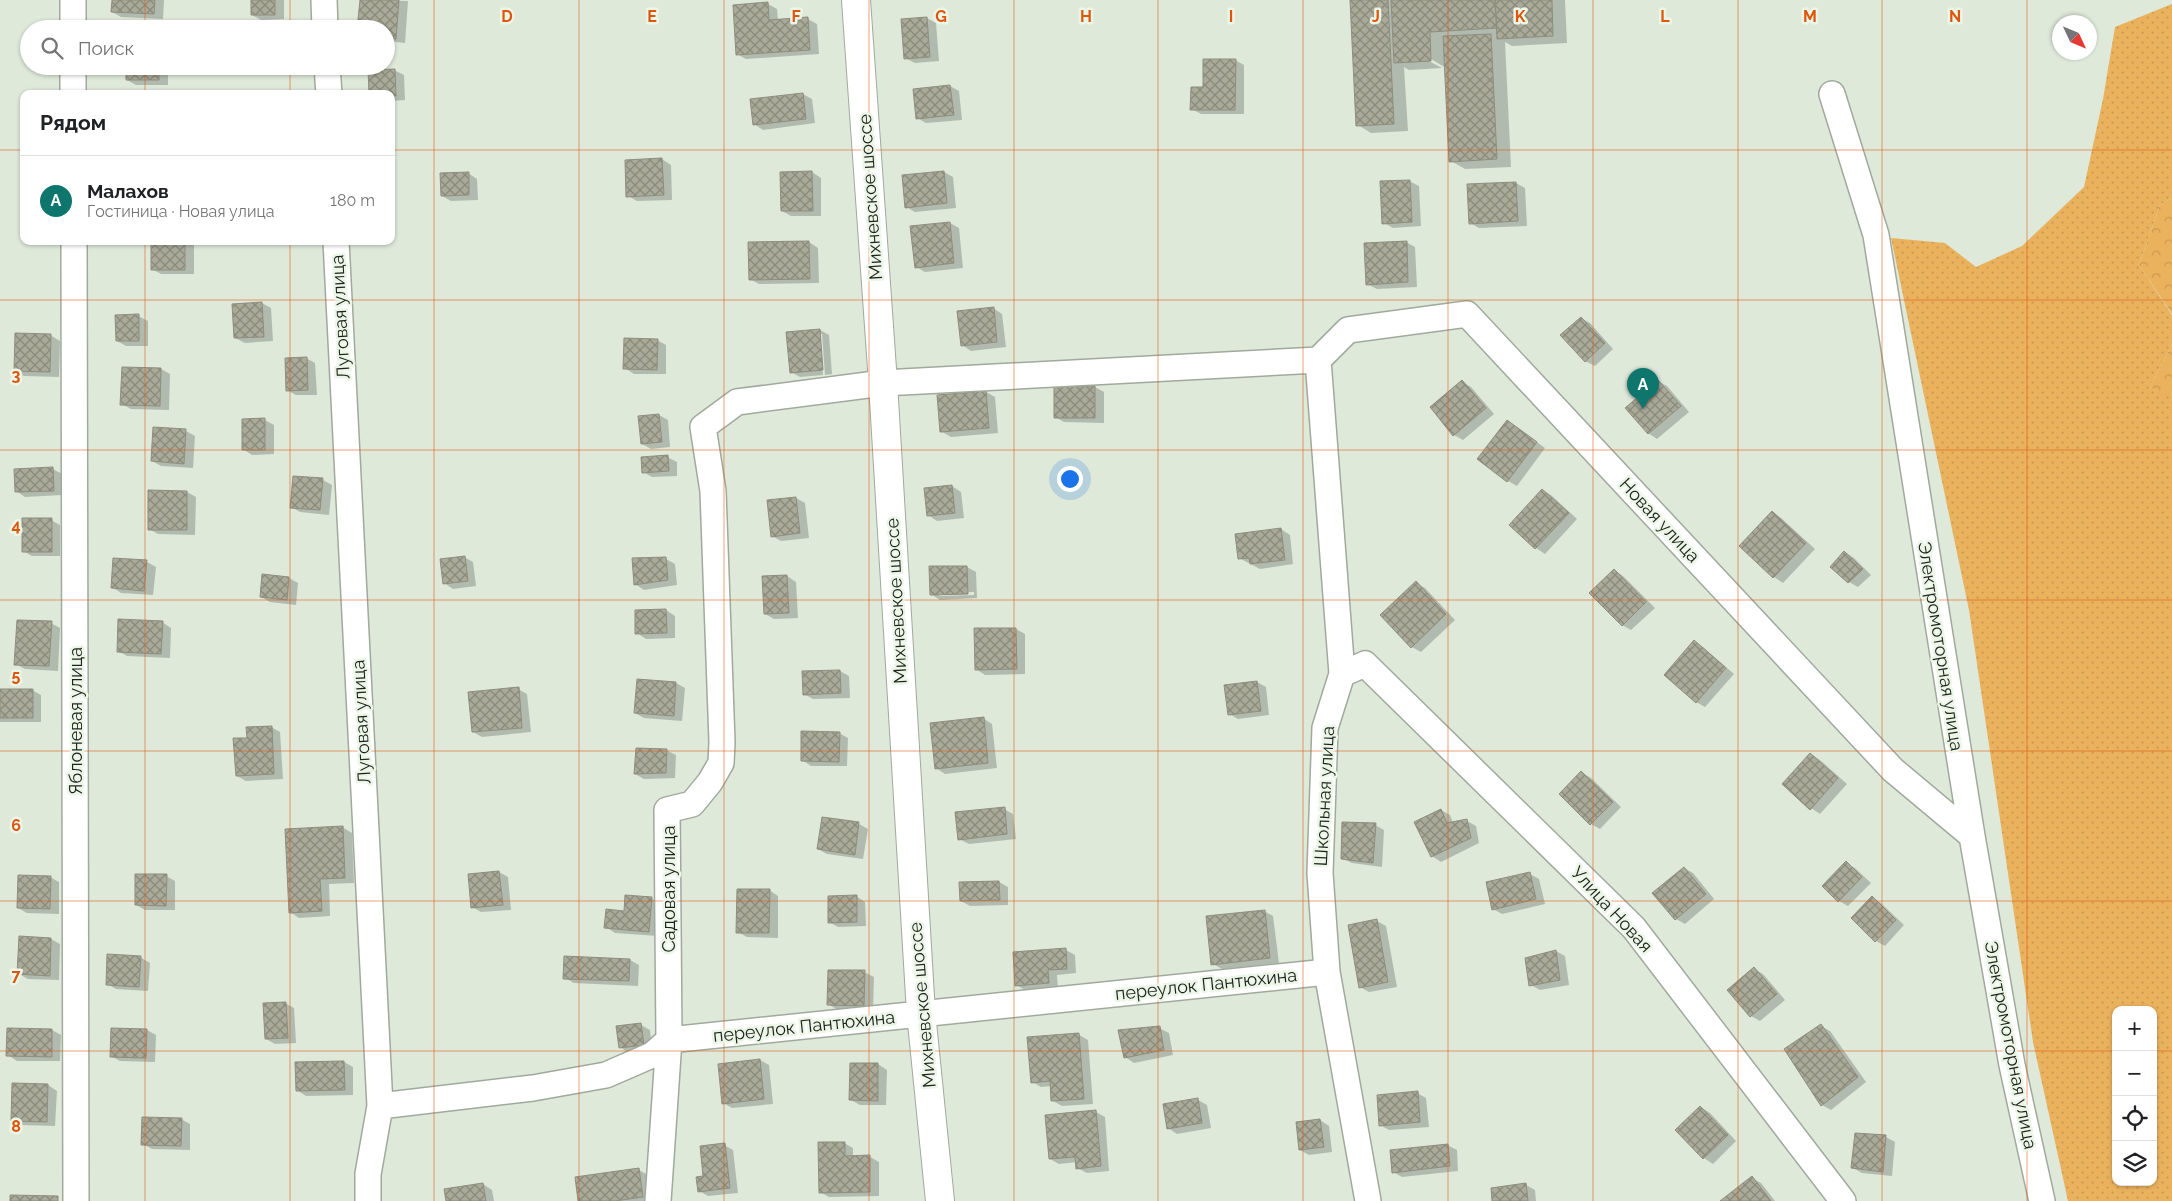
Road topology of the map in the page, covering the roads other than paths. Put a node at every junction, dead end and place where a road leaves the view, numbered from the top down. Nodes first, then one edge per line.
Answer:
1 (73, 0) edge
2 (324, 0) edge
3 (856, 0) edge
4 (73, 20) edge
5 (325, 20) edge
6 (73, 75) edge
7 (328, 75) edge
8 (73, 90) edge
9 (329, 90) edge
10 (1832, 94) dead end
11 (74, 245) edge
12 (336, 245) edge
13 (1318, 360) junction
14 (883, 384) junction
15 (1342, 674) junction
16 (1972, 836) junction
17 (1327, 972) junction
18 (921, 1014) junction
19 (669, 1040) junction
20 (380, 1106) junction
21 (76, 1201) edge
22 (368, 1201) edge
23 (658, 1201) edge
24 (940, 1201) edge
25 (1368, 1201) edge
26 (1843, 1201) edge
27 (2042, 1201) edge

1 - 4 street
2 - 5 street
3 - 14 street, Михневское шоссе
6 - 8 street
7 - 9 street
10 - 16 street, Электромоторная улица
11 - 21 street, Яблоневая улица
12 - 20 street, Луговая улица
13 - 14 street
13 - 15 street, Школьная улица
13 - 16 street, Новая улица
14 - 18 street, Михневское шоссе
14 - 19 street, Садовая улица
15 - 17 street, Школьная улица
15 - 26 street, Улица Новая
16 - 27 street, Электромоторная улица
17 - 18 street, переулок Пантюхина
17 - 25 street, Школьная улица
18 - 19 street, переулок Пантюхина
18 - 24 street, Михневское шоссе
19 - 20 street
19 - 23 street, Садовая улица
20 - 22 street, Луговая улица

